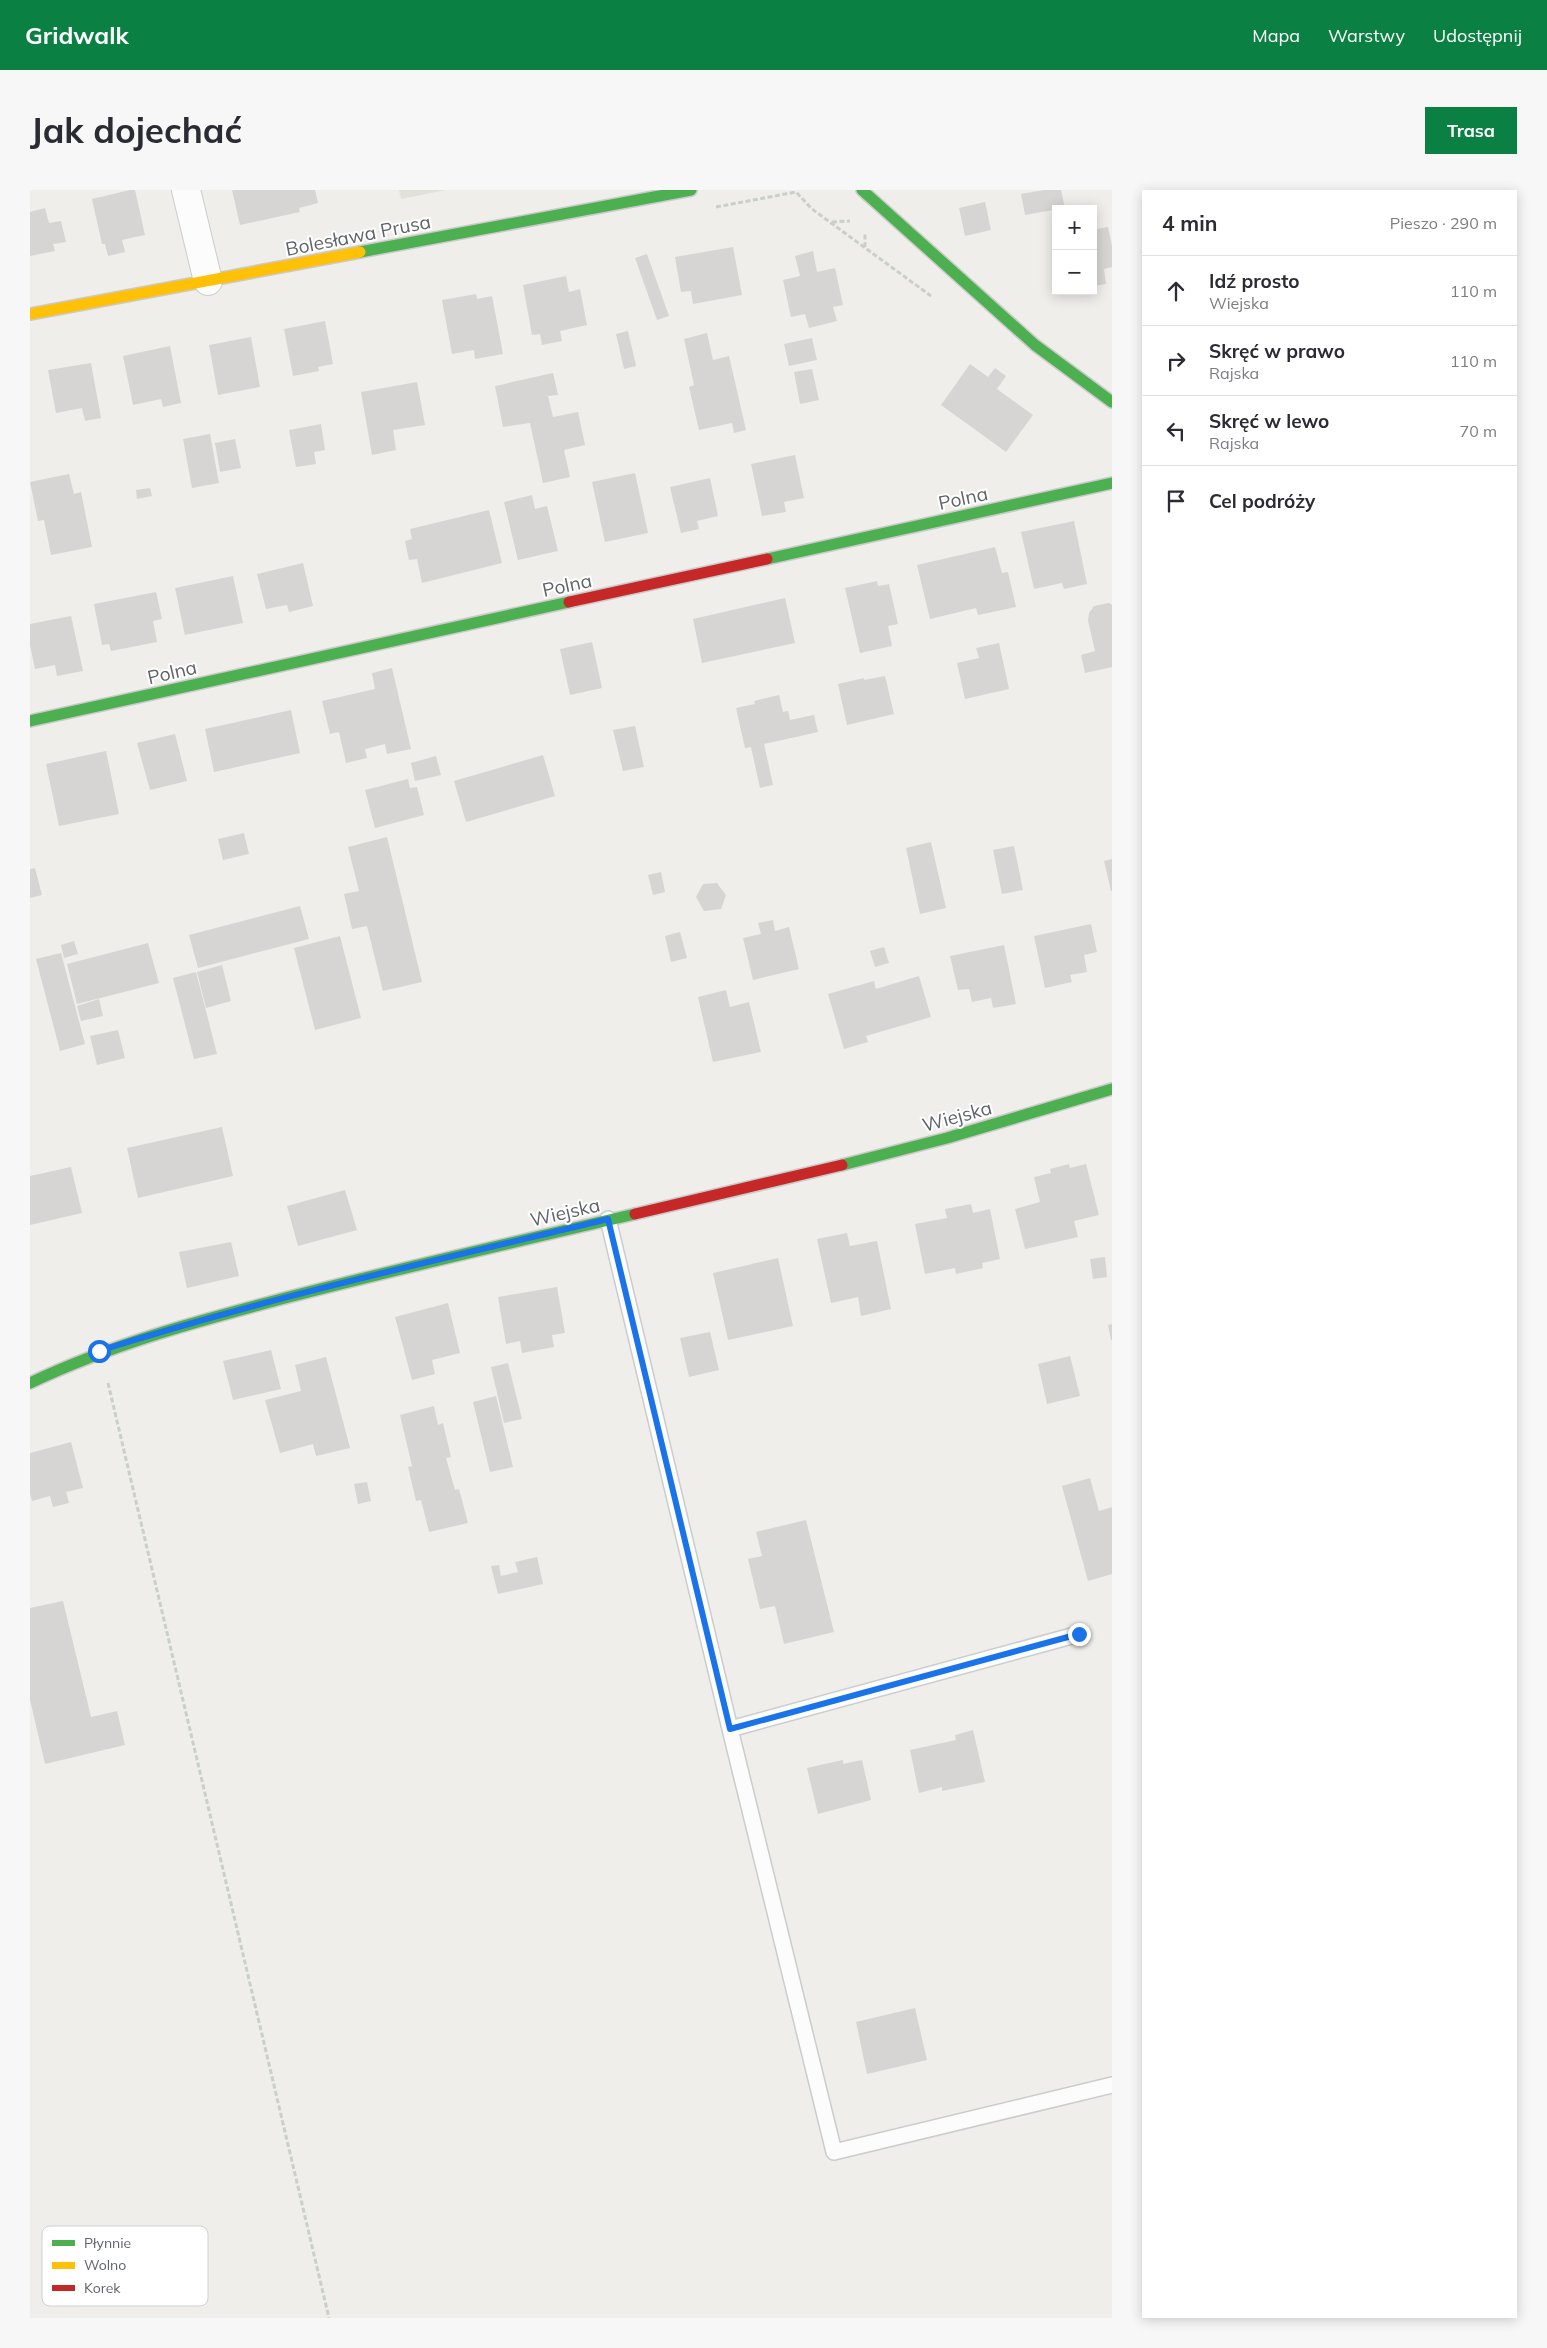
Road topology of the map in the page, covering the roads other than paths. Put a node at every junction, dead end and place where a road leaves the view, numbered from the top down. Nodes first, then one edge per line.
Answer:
1 (186, 190) edge
2 (691, 190) edge
3 (862, 190) edge
4 (208, 282) junction
5 (30, 314) edge
6 (1112, 402) edge
7 (1112, 483) edge
8 (30, 721) edge
9 (1112, 1089) edge
10 (608, 1219) junction
11 (30, 1383) edge
12 (1079, 1634) dead end
13 (730, 1729) junction
14 (1112, 2085) edge

1 - 4 street
2 - 4 street, Bolesława Prusa
3 - 6 street
4 - 5 street, Bolesława Prusa
7 - 8 street, Polna
9 - 10 street, Wiejska
10 - 11 street, Wiejska
10 - 13 lane
12 - 13 lane
13 - 14 lane

